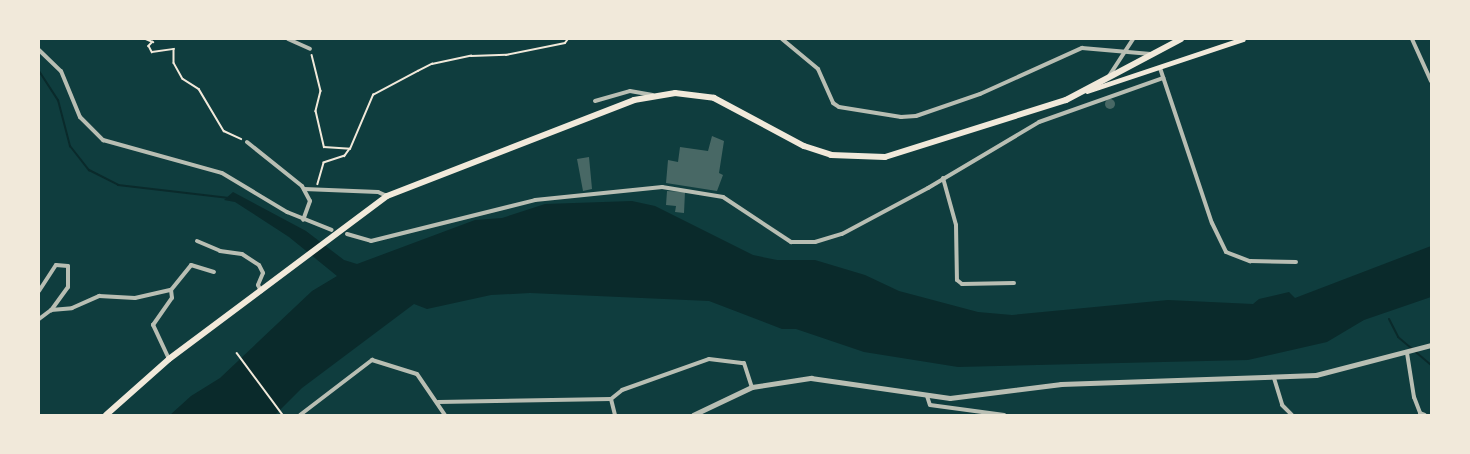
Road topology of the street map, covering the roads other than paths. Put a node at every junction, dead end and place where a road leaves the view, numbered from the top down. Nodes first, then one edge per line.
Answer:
1 (288, 39) edge
2 (782, 39) edge
3 (1133, 39) edge
4 (1181, 39) edge
5 (1243, 39) edge
6 (1412, 39) edge
7 (39, 50) edge
8 (310, 50) road end
9 (1123, 51) junction
10 (1154, 54) junction
11 (1160, 68) junction
12 (1163, 78) junction
13 (1104, 80) junction
14 (1431, 81) edge
15 (1083, 92) junction
16 (653, 95) junction
17 (595, 101) dead end
18 (248, 142) road end
19 (944, 178) junction
20 (304, 189) junction
21 (387, 196) junction
22 (303, 220) junction
23 (332, 231) dead end
24 (348, 234) dead end
25 (197, 241) dead end
26 (1296, 262) dead end
27 (214, 272) dead end
28 (1014, 283) dead end
29 (171, 290) junction
30 (39, 291) edge
31 (262, 291) junction
32 (51, 310) junction
33 (39, 319) edge
34 (1431, 345) edge
35 (1407, 353) junction
36 (169, 359) junction
37 (1274, 378) junction
38 (752, 387) junction
39 (927, 396) junction
40 (611, 399) junction
41 (437, 402) junction
42 (105, 414) edge
43 (300, 415) edge
44 (445, 415) edge
45 (615, 415) edge
46 (693, 415) edge
47 (1004, 415) edge
48 (1292, 415) edge
49 (1425, 415) edge

1 - 8 street
2 - 9 street
3 - 9 street
4 - 10 main road
5 - 11 main road
6 - 14 street
7 - 22 street
9 - 10 street
9 - 13 street
10 - 13 main road
11 - 12 street
11 - 15 main road
12 - 19 street
12 - 26 street
13 - 15 main road
15 - 16 main road
16 - 17 street
16 - 21 main road
18 - 20 street
19 - 24 street
19 - 28 street
20 - 21 street
20 - 22 street
21 - 31 main road
22 - 23 street
25 - 31 street
27 - 29 street
29 - 32 street
29 - 36 street
30 - 32 street
31 - 36 main road
32 - 33 street
34 - 35 street
35 - 37 street
35 - 49 street
36 - 42 main road
37 - 39 street
37 - 48 street
38 - 39 street
38 - 40 street
38 - 46 street
39 - 47 street
40 - 41 street
40 - 45 street
41 - 43 street
41 - 44 street

